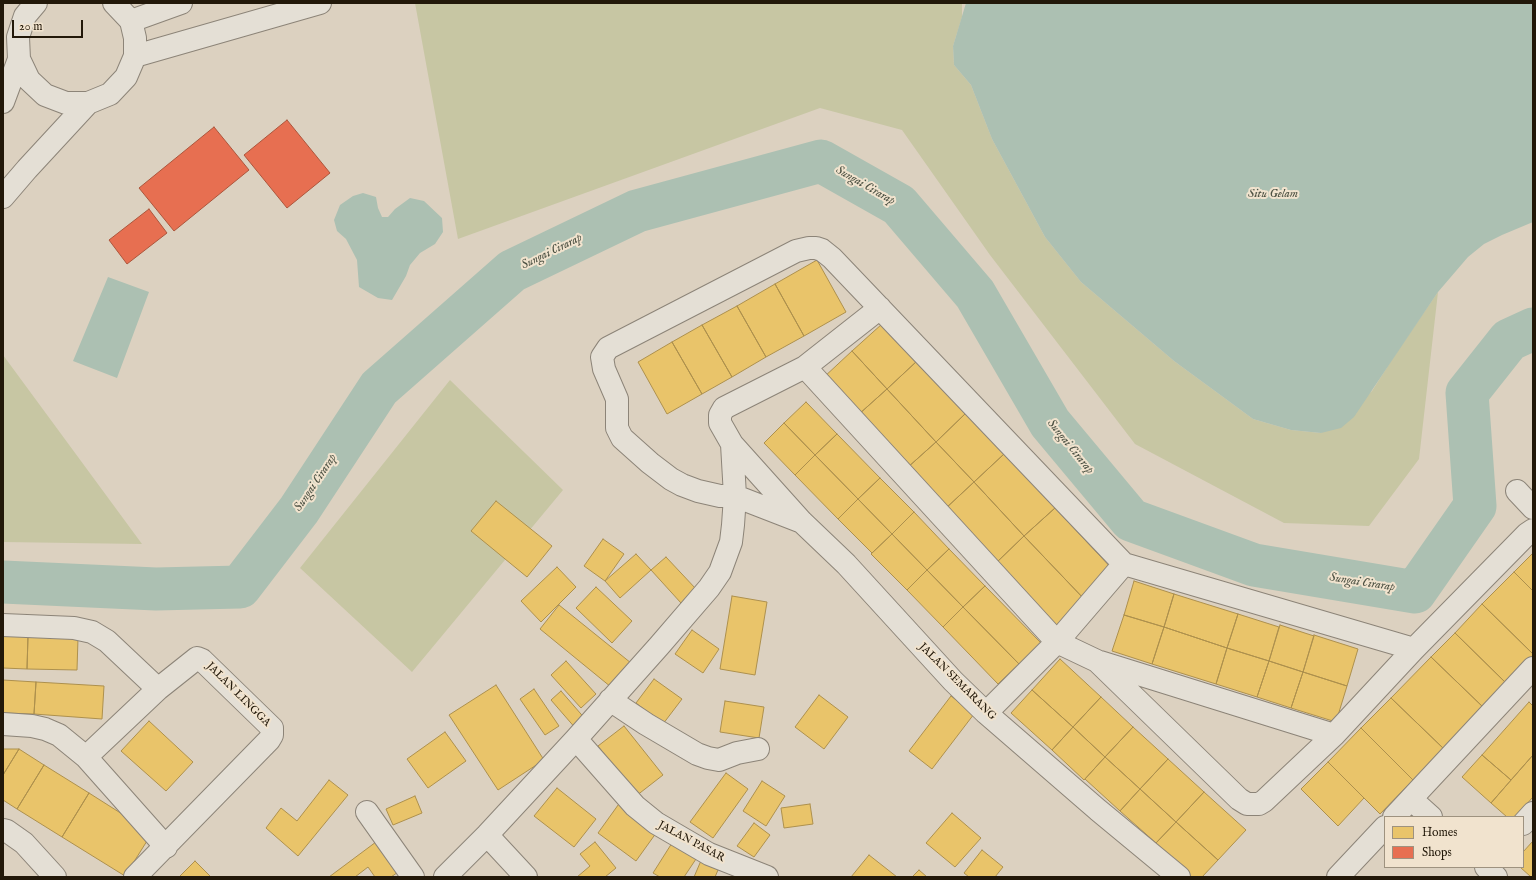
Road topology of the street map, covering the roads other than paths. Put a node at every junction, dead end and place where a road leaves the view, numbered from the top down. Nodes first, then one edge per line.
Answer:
1 (36, 3) edge
2 (114, 3) edge
3 (181, 3) edge
4 (320, 3) edge
5 (131, 21) junction
6 (135, 56) junction
7 (19, 59) junction
8 (3, 102) edge
9 (88, 103) junction
10 (3, 197) edge
11 (880, 308) junction
12 (805, 367) junction
13 (732, 444) junction
14 (1517, 491) dead end
15 (735, 496) junction
16 (1533, 508) edge
17 (802, 522) junction
18 (1533, 530) edge
19 (1124, 564) junction
20 (3, 625) edge
21 (1057, 642) junction
22 (1414, 649) junction
23 (1097, 661) junction
24 (1533, 668) edge
25 (158, 689) junction
26 (610, 700) junction
27 (986, 712) junction
28 (3, 724) edge
29 (1334, 735) junction
30 (576, 739) junction
31 (758, 749) dead end
32 (86, 757) junction
33 (1411, 799) junction
34 (366, 812) dead end
35 (1533, 813) edge
36 (1395, 816) edge
37 (1430, 816) edge
38 (1524, 823) edge
39 (1384, 828) edge
40 (3, 830) edge
41 (487, 835) junction
42 (166, 847) junction
43 (1487, 868) edge
44 (55, 877) edge
45 (135, 877) edge
46 (413, 877) edge
47 (445, 877) edge
48 (526, 877) edge
49 (767, 877) edge
50 (1179, 877) edge
51 (1338, 877) edge
52 (1496, 877) edge

1 - 7 street
2 - 5 street
3 - 5 street
4 - 6 street
5 - 6 street
6 - 9 street
7 - 8 street
7 - 9 street
9 - 10 street
11 - 12 street
11 - 15 street, JALAN SEMARANG
11 - 19 street
12 - 13 street
12 - 21 street
13 - 15 street
13 - 17 street
14 - 16 street
15 - 17 street, JALAN SEMARANG
15 - 26 street
17 - 27 street, JALAN SEMARANG
18 - 22 street
19 - 21 street
19 - 22 street
20 - 25 street
21 - 23 street
21 - 27 street
22 - 29 street
23 - 29 street
23 - 29 street
24 - 33 street
25 - 32 street, JALAN LINGGA
25 - 42 street, JALAN LINGGA
26 - 30 street
26 - 31 street
27 - 50 street, JALAN SEMARANG
28 - 32 street
30 - 41 street
30 - 49 street, JALAN PASAR
32 - 42 street
33 - 36 street
33 - 37 street
34 - 46 street
35 - 38 street
39 - 51 street
40 - 44 street
41 - 47 street
41 - 48 street
42 - 45 street, JALAN LINGGA
43 - 52 street

